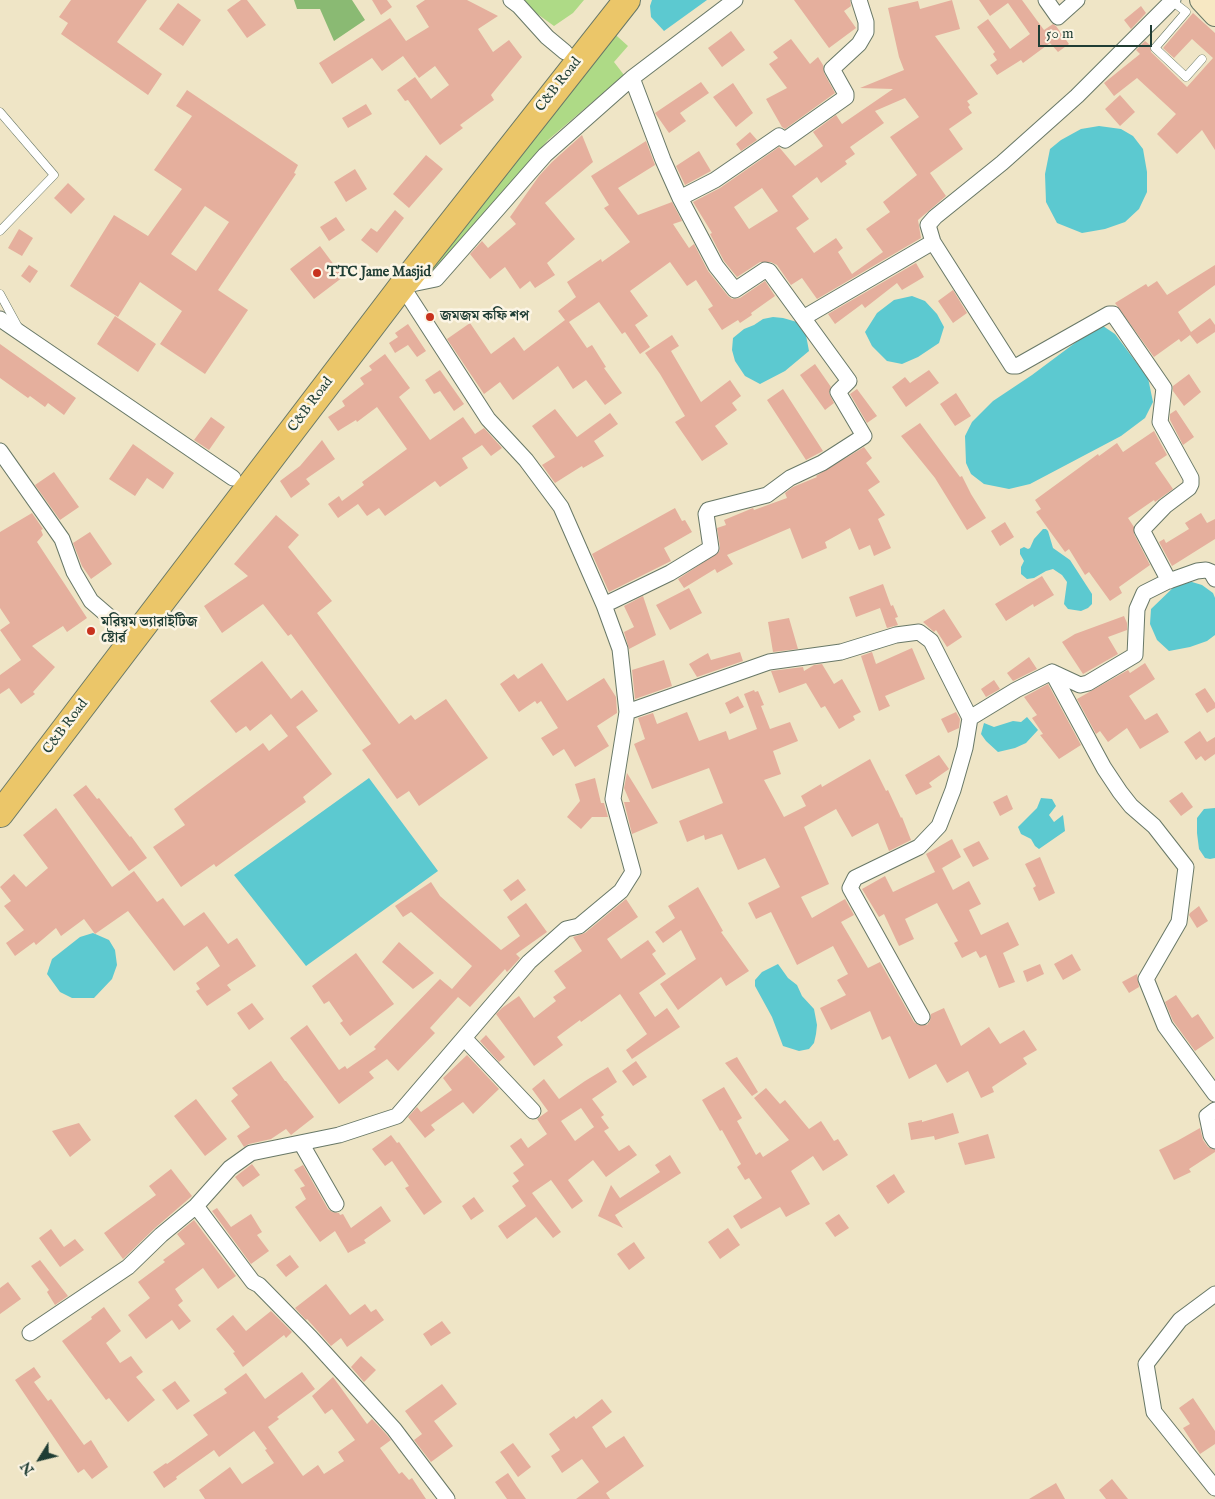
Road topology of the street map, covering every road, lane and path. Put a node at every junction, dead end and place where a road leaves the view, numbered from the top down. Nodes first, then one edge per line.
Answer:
1 (511, 0) edge
2 (607, 0) edge
3 (627, 0) edge
4 (734, 0) edge
5 (859, 0) edge
6 (1046, 0) edge
7 (1077, 0) edge
8 (1201, 0) edge
9 (1173, 1) edge
10 (1215, 15) edge
11 (565, 52) junction
12 (1202, 59) dead end
13 (632, 78) junction
14 (0, 112) edge
15 (680, 198) junction
16 (0, 231) edge
17 (933, 242) junction
18 (402, 286) junction
19 (0, 294) edge
20 (803, 318) junction
21 (0, 319) edge
22 (22, 335) junction
23 (0, 451) edge
24 (232, 478) junction
25 (1215, 580) edge
26 (1168, 581) junction
27 (604, 605) junction
28 (120, 626) junction
29 (1052, 672) junction
30 (627, 712) junction
31 (970, 718) junction
32 (0, 784) edge
33 (0, 814) edge
34 (922, 1017) dead end
35 (464, 1038) junction
36 (1215, 1094) edge
37 (532, 1110) dead end
38 (1215, 1110) edge
39 (1215, 1141) edge
40 (301, 1143) junction
41 (336, 1204) dead end
42 (196, 1206) junction
43 (1215, 1294) edge
44 (30, 1334) dead end
45 (1215, 1488) edge
46 (448, 1499) edge

1 - 11 street
2 - 11 highway, C&B Road
3 - 18 highway, C&B Road
4 - 13 street
5 - 15 street
6 - 7 street
8 - 10 main road
9 - 12 lane
9 - 17 street
11 - 24 highway, C&B Road
13 - 15 street
13 - 18 street
14 - 16 lane
15 - 20 street
17 - 20 street
17 - 26 street
18 - 27 street
18 - 33 highway, C&B Road
19 - 22 lane
20 - 27 street
21 - 22 street
22 - 24 street
23 - 28 street
24 - 28 highway, C&B Road
25 - 26 street
26 - 29 street
27 - 30 street
28 - 32 highway, C&B Road
29 - 31 street
29 - 36 street
30 - 31 street
30 - 35 street
31 - 34 street
35 - 37 street
35 - 40 street
38 - 39 street
40 - 41 street
40 - 42 street
42 - 44 street
42 - 46 street
43 - 45 street

